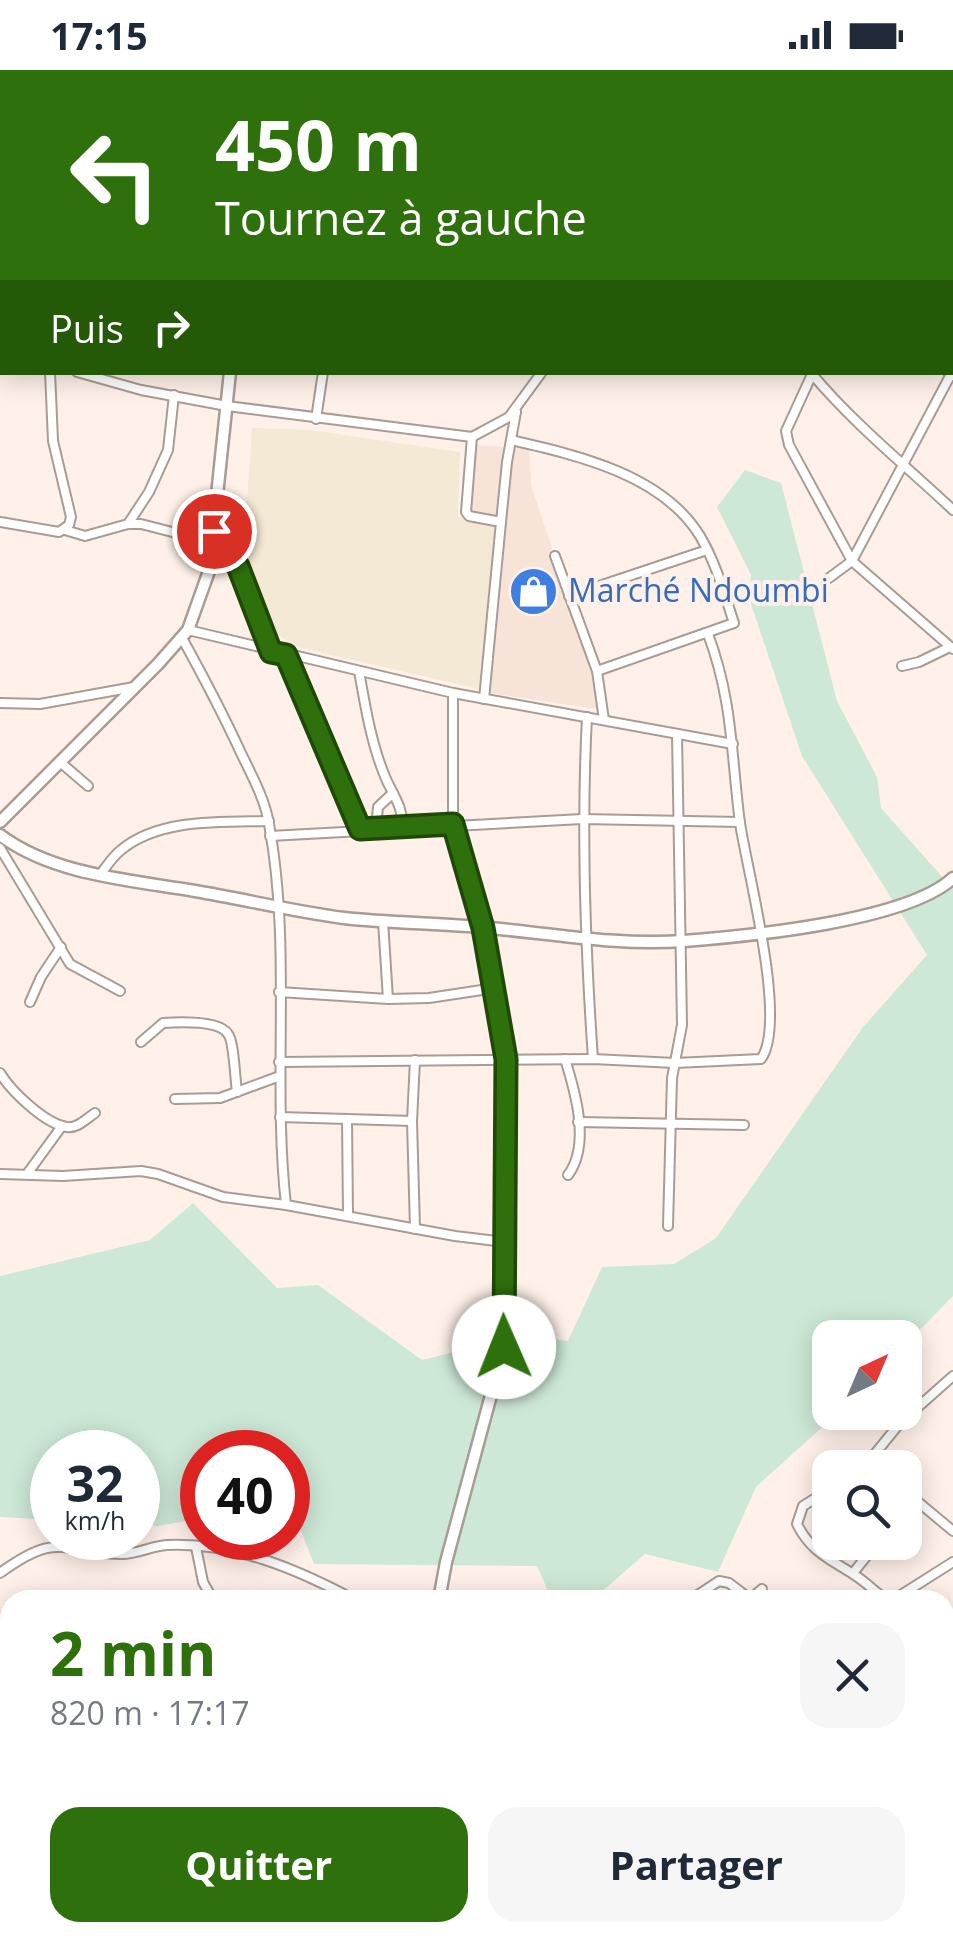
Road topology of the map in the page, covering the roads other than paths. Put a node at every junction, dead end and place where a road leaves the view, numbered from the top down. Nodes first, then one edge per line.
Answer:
1 (50, 375) edge
2 (230, 375) edge
3 (323, 375) edge
4 (540, 375) edge
5 (812, 375) edge
6 (815, 375) edge
7 (951, 375) edge
8 (102, 376) edge
9 (174, 395) junction
10 (227, 406) junction
11 (517, 407) junction
12 (316, 419) junction
13 (472, 437) junction
14 (511, 440) junction
15 (903, 462) junction
16 (953, 510) edge
17 (0, 522) edge
18 (501, 522) junction
19 (128, 524) junction
20 (65, 530) junction
21 (214, 536) junction
22 (707, 550) junction
23 (555, 556) dead end
24 (852, 561) junction
25 (829, 578) dead end
26 (569, 596) junction
27 (185, 634) junction
28 (708, 634) junction
29 (952, 648) edge
30 (271, 652) junction
31 (286, 655) junction
32 (902, 666) dead end
33 (359, 671) junction
34 (597, 671) junction
35 (136, 687) junction
36 (453, 693) junction
37 (484, 700) junction
38 (0, 704) edge
39 (587, 717) junction
40 (604, 720) junction
41 (676, 734) junction
42 (733, 744) junction
43 (60, 762) junction
44 (88, 786) dead end
45 (393, 793) junction
46 (582, 819) junction
47 (269, 821) junction
48 (676, 821) junction
49 (0, 822) edge
50 (740, 822) junction
51 (453, 824) junction
52 (402, 827) junction
53 (376, 828) junction
54 (360, 829) junction
55 (270, 836) junction
56 (1, 840) edge
57 (100, 875) junction
58 (953, 878) edge
59 (278, 904) junction
60 (383, 921) junction
61 (483, 928) junction
62 (760, 932) junction
63 (584, 940) junction
64 (682, 941) junction
65 (62, 946) junction
66 (495, 988) junction
67 (120, 991) dead end
68 (279, 992) junction
69 (388, 999) junction
70 (30, 1002) dead end
71 (142, 1042) dead end
72 (593, 1058) junction
73 (506, 1059) junction
74 (564, 1059) junction
75 (415, 1060) junction
76 (280, 1062) junction
77 (675, 1063) junction
78 (0, 1072) edge
79 (280, 1076) junction
80 (237, 1092) junction
81 (176, 1099) dead end
82 (95, 1113) dead end
83 (280, 1116) junction
84 (348, 1118) junction
85 (412, 1121) junction
86 (578, 1122) junction
87 (671, 1123) junction
88 (744, 1125) dead end
89 (62, 1126) junction
90 (0, 1174) edge
91 (27, 1174) junction
92 (568, 1174) dead end
93 (286, 1205) junction
94 (348, 1214) junction
95 (668, 1226) dead end
96 (415, 1228) junction
97 (505, 1242) junction
98 (953, 1376) edge
99 (943, 1386) junction
100 (953, 1391) edge
101 (879, 1450) edge
102 (812, 1501) edge
103 (922, 1505) edge
104 (953, 1532) edge
105 (812, 1545) edge
106 (180, 1547) edge
107 (199, 1560) edge
108 (264, 1560) edge
109 (828, 1560) edge
110 (863, 1560) edge
111 (953, 1562) edge
112 (0, 1573) edge
113 (852, 1573) junction
114 (208, 1590) edge
115 (332, 1590) edge
116 (441, 1590) edge
117 (705, 1590) edge
118 (737, 1590) edge
119 (876, 1590) edge
120 (907, 1590) edge

1 - 20 street
2 - 10 street
3 - 12 street
4 - 11 street
5 - 24 street
6 - 15 street
7 - 15 street
8 - 9 street
9 - 10 street
9 - 19 street
10 - 12 street
10 - 21 street
11 - 13 street
11 - 14 street
12 - 13 street
13 - 18 street
14 - 18 street
14 - 22 street
15 - 16 street
15 - 24 street
17 - 20 street
18 - 37 street
19 - 20 street
19 - 21 street
21 - 27 street
21 - 30 street
22 - 26 street
22 - 28 street
23 - 26 street
24 - 25 street
24 - 29 street
26 - 34 street
27 - 30 street
27 - 35 street
27 - 47 street
28 - 34 street
28 - 42 street
29 - 32 street
30 - 31 street
31 - 33 street
31 - 54 street
33 - 36 street
33 - 45 street
34 - 40 street
35 - 38 street
35 - 43 street
36 - 37 street
36 - 51 street
37 - 39 street
39 - 40 street
39 - 46 street
40 - 41 street
41 - 42 street
41 - 48 street
42 - 50 street
43 - 44 street
43 - 49 street
45 - 52 street
45 - 53 street
46 - 48 street
46 - 51 street
46 - 63 street
47 - 55 street
47 - 57 street
48 - 50 street
48 - 64 street
50 - 62 street
51 - 52 street
51 - 61 street
52 - 53 street
53 - 54 street
54 - 55 street
55 - 59 street
56 - 57 street
56 - 65 street
57 - 59 street
58 - 62 street
59 - 60 street
59 - 68 street
60 - 61 street
60 - 69 street
61 - 63 street
61 - 66 street
62 - 64 street
62 - 77 street
63 - 64 street
63 - 72 street
64 - 77 street
65 - 67 street
65 - 70 street
66 - 69 street
66 - 73 street
68 - 69 street
68 - 76 street
71 - 80 street
72 - 74 street
72 - 77 street
73 - 74 street
73 - 75 street
73 - 97 street
74 - 86 street
75 - 76 street
75 - 85 street
76 - 79 street
77 - 87 street
78 - 89 street
79 - 80 street
79 - 83 street
80 - 81 street
82 - 89 street
83 - 84 street
83 - 93 street
84 - 85 street
84 - 94 street
85 - 96 street
86 - 87 street
86 - 92 street
87 - 88 street
87 - 95 street
89 - 91 street
90 - 91 street
91 - 93 street
93 - 94 street
94 - 96 street
96 - 97 street
97 - 116 street
98 - 99 street
99 - 100 street
99 - 101 street
102 - 105 street
103 - 104 street
106 - 112 street
107 - 114 street
108 - 115 street
109 - 113 street
110 - 113 street
111 - 120 street
113 - 119 street
117 - 118 street

